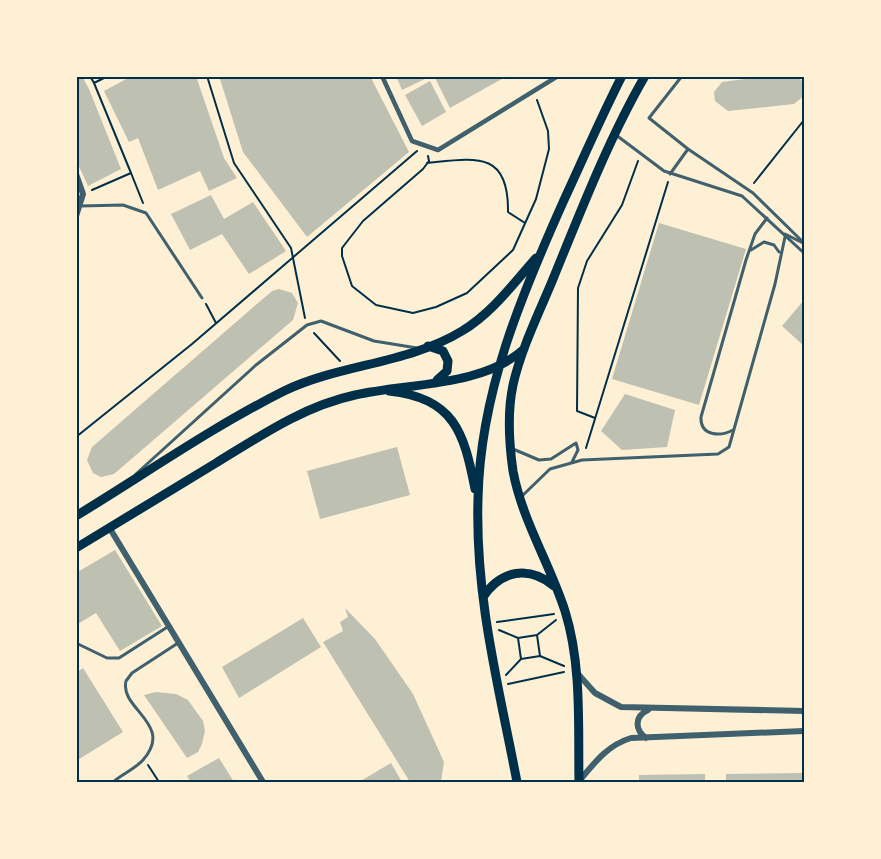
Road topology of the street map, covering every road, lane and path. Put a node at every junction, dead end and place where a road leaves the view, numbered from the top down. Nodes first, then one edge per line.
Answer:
1 (90, 76) edge
2 (108, 76) edge
3 (207, 76) edge
4 (382, 76) edge
5 (558, 76) edge
6 (622, 76) edge
7 (645, 76) edge
8 (682, 76) edge
9 (94, 83) junction
10 (534, 92) junction
11 (804, 120) edge
12 (616, 135) junction
13 (424, 145) junction
14 (688, 149) junction
15 (640, 156) junction
16 (427, 163) junction
17 (130, 172) junction
18 (76, 174) edge
19 (670, 174) junction
20 (748, 189) junction
21 (82, 194) junction
22 (742, 196) junction
23 (80, 206) junction
24 (146, 213) junction
25 (76, 216) edge
26 (767, 218) junction
27 (525, 223) junction
28 (779, 231) junction
29 (785, 237) junction
30 (804, 244) edge
31 (750, 250) junction
32 (541, 251) junction
33 (804, 253) edge
34 (780, 254) junction
35 (291, 258) junction
36 (202, 297) joint
37 (216, 323) junction
38 (307, 325) junction
39 (424, 347) junction
40 (525, 347) junction
41 (498, 366) junction
42 (347, 369) junction
43 (435, 381) junction
44 (375, 390) junction
45 (595, 418) junction
46 (735, 429) junction
47 (76, 437) edge
48 (511, 447) junction
49 (582, 460) junction
50 (571, 463) junction
51 (117, 491) junction
52 (520, 499) junction
53 (478, 500) junction
54 (76, 516) edge
55 (110, 527) junction
56 (76, 548) edge
57 (555, 588) junction
58 (483, 597) junction
59 (566, 612) junction
60 (485, 624) junction
61 (169, 627) junction
62 (537, 635) junction
63 (518, 638) junction
64 (179, 642) junction
65 (76, 643) edge
66 (540, 656) junction
67 (521, 659) junction
68 (576, 670) junction
69 (495, 686) junction
70 (648, 709) junction
71 (804, 711) edge
72 (804, 731) edge
73 (646, 738) junction
74 (144, 759) junction
75 (515, 779) edge
76 (579, 781) edge
77 (113, 783) edge
78 (159, 783) edge
79 (263, 783) edge

1 - 9 path
2 - 9 path
3 - 35 path
4 - 13 street
5 - 10 street
6 - 32 main road
7 - 12 main road
8 - 14 lane
9 - 17 path
10 - 13 street
10 - 27 path
11 - 20 path
12 - 15 lane
12 - 40 main road
13 - 16 path
13 - 35 path
14 - 19 lane
14 - 20 lane
15 - 19 lane
15 - 45 path
16 - 27 path
16 - 27 path
17 - 21 path
17 - 24 path
18 - 21 street
19 - 22 lane
19 - 45 path
20 - 22 lane
20 - 30 lane
21 - 23 street
22 - 26 lane
23 - 24 lane
23 - 25 street
24 - 36 lane
26 - 28 lane
26 - 31 lane
28 - 29 lane
28 - 30 lane
29 - 33 lane
29 - 34 lane
31 - 34 lane
31 - 46 lane
32 - 39 main road
32 - 41 main road
34 - 46 lane
35 - 37 path
35 - 38 path
36 - 37 path
37 - 47 path
38 - 39 lane
38 - 42 path
38 - 51 lane
39 - 42 main road
39 - 43 main road
40 - 41 main road
40 - 48 main road
41 - 43 main road
41 - 53 main road
42 - 51 main road
43 - 44 main road
44 - 53 main road
44 - 55 main road
45 - 49 path
46 - 49 lane
48 - 50 lane
48 - 52 main road
49 - 50 lane
50 - 52 lane
51 - 54 main road
52 - 57 main road
53 - 58 main road
55 - 56 main road
55 - 61 street
57 - 58 main road
57 - 59 main road
58 - 60 main road
59 - 60 path
59 - 62 path
59 - 68 main road
60 - 63 path
60 - 69 main road
61 - 64 street
61 - 65 lane
62 - 63 path
62 - 66 path
63 - 67 path
64 - 74 lane
64 - 79 street
66 - 67 path
66 - 68 path
67 - 69 path
68 - 69 path
68 - 70 street
68 - 76 main road
69 - 75 main road
70 - 71 street
70 - 73 street
72 - 73 street
73 - 76 street
74 - 77 lane
74 - 78 path

